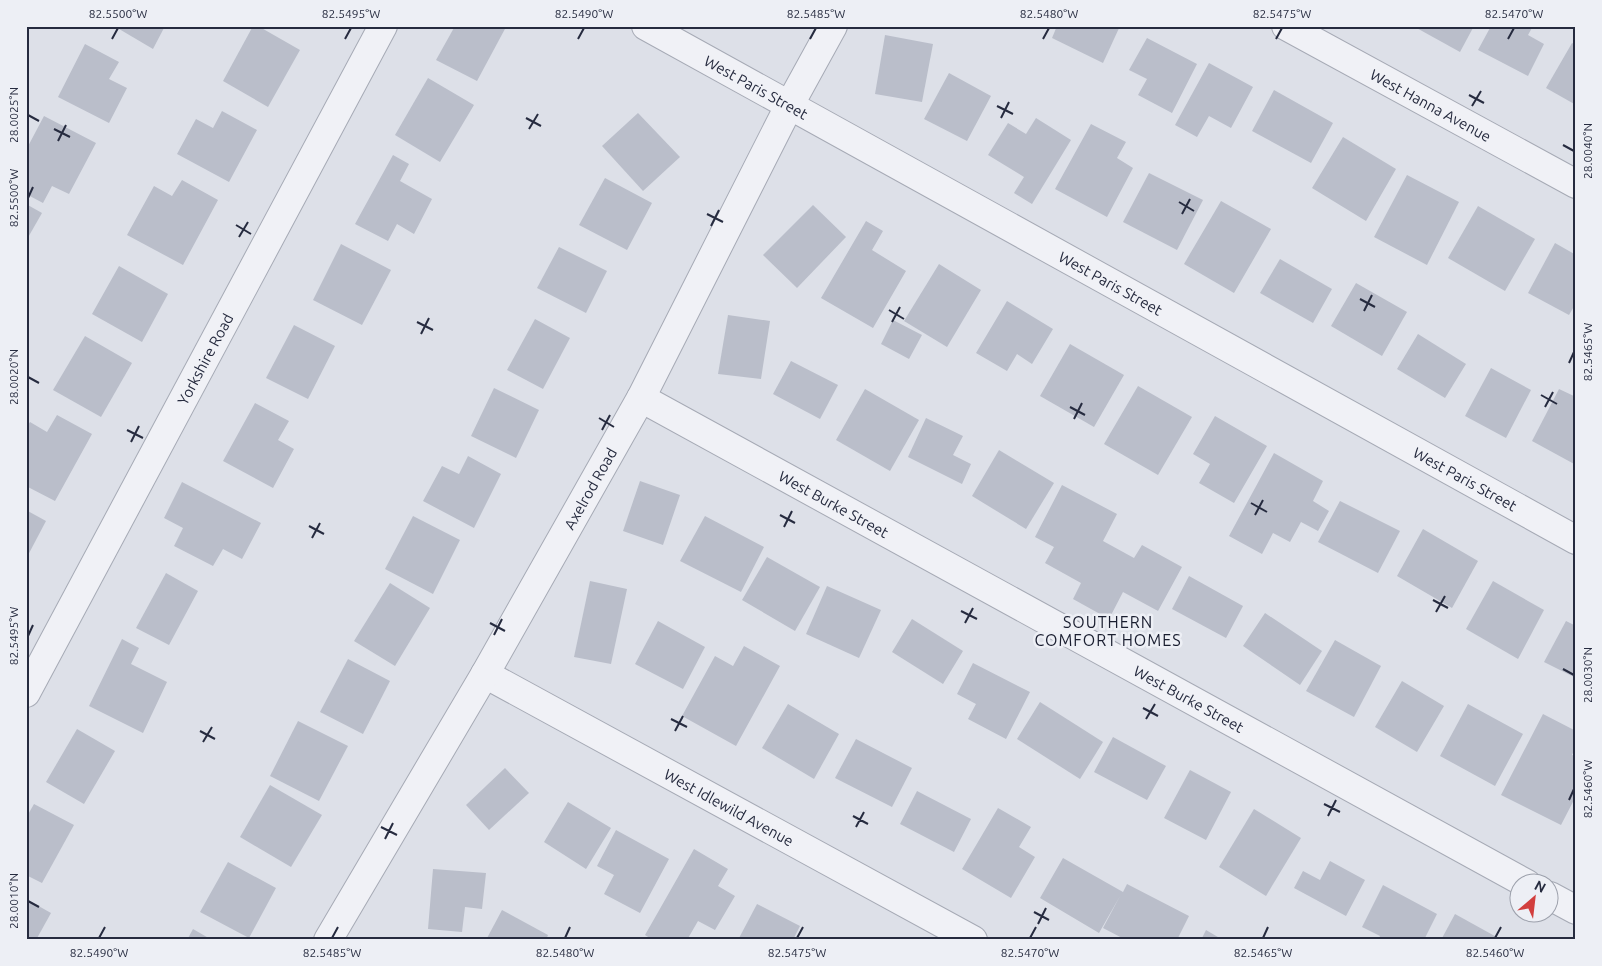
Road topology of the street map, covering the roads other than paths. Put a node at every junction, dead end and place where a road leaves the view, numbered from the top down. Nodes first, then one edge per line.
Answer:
1 (383, 26) edge
2 (646, 26) edge
3 (833, 26) edge
4 (1286, 26) edge
5 (789, 106) junction
6 (1576, 184) edge
7 (641, 398) junction
8 (1576, 540) edge
9 (485, 674) junction
10 (26, 693) edge
11 (1510, 875) edge
12 (1560, 901) edge
13 (1576, 910) edge
14 (329, 940) edge
15 (973, 940) edge

1 - 10 street, Yorkshire Road
2 - 5 street, West Paris Street
3 - 5 street, Axelrod Road
4 - 6 street, West Hanna Avenue
5 - 7 street, Axelrod Road
5 - 8 street, West Paris Street
7 - 9 street, Axelrod Road
7 - 11 street, West Burke Street
9 - 14 street, Axelrod Road
9 - 15 street, West Idlewild Avenue
12 - 13 street

